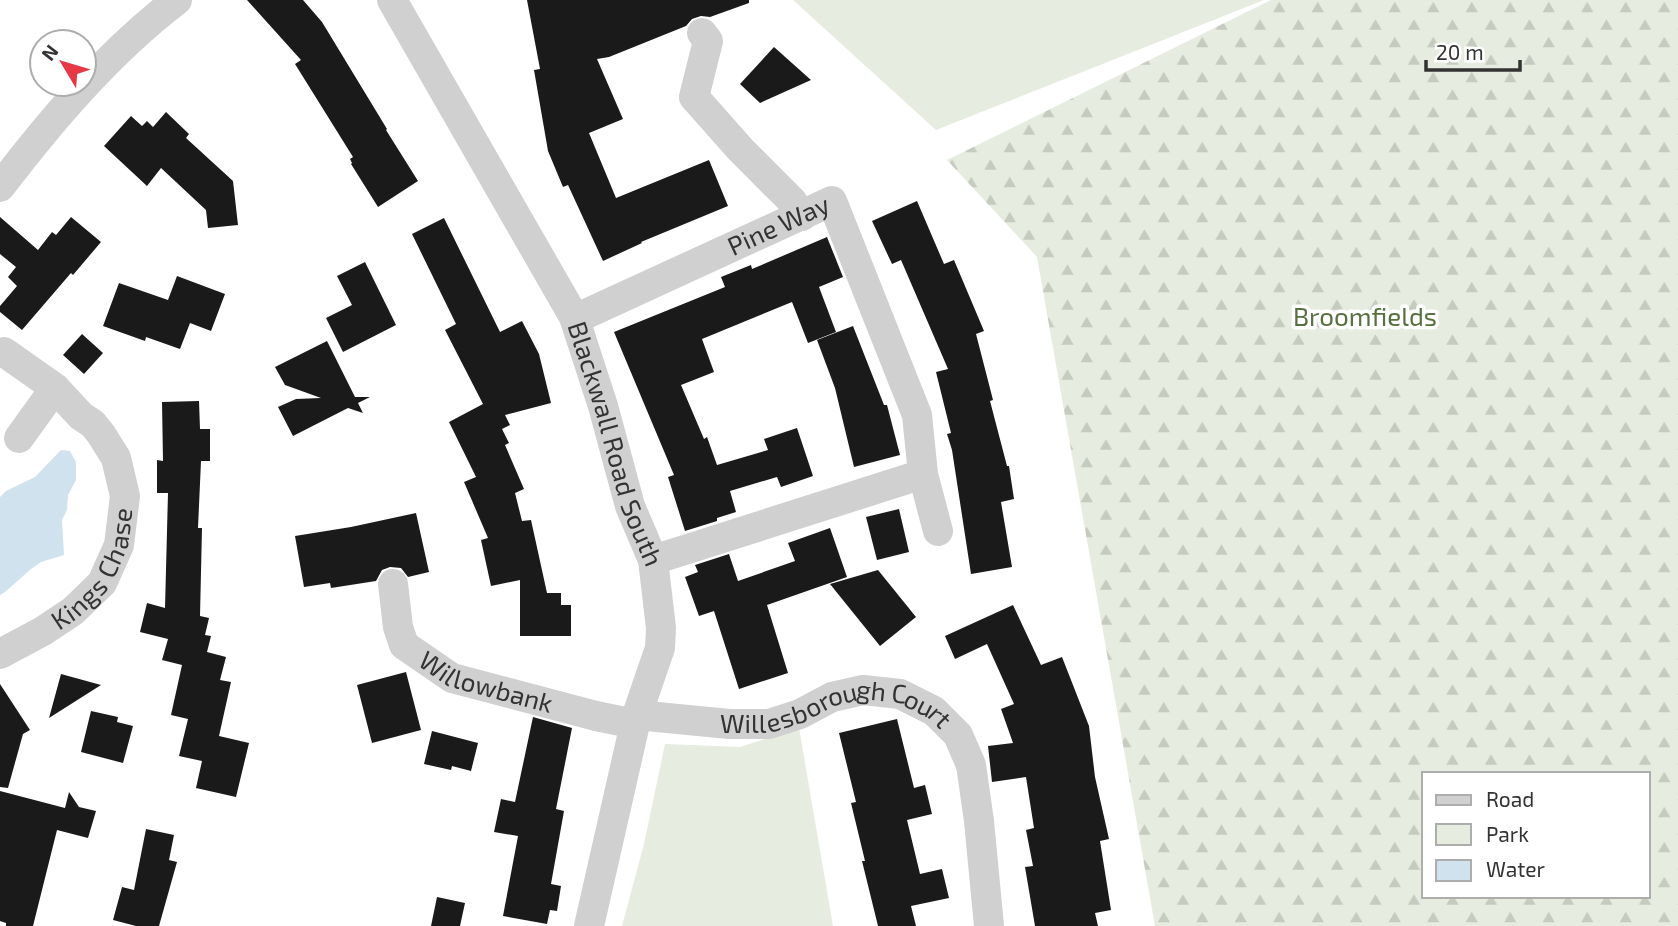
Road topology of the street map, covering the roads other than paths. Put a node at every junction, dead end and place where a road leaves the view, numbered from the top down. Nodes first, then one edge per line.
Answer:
1 (177, 0) edge
2 (392, 0) edge
3 (702, 33) dead end
4 (0, 187) edge
5 (802, 216) junction
6 (575, 319) junction
7 (4, 352) dead end
8 (55, 388) junction
9 (19, 438) dead end
10 (923, 474) junction
11 (938, 531) dead end
12 (653, 560) junction
13 (393, 584) dead end
14 (0, 654) edge
15 (636, 720) junction
16 (589, 926) edge
17 (989, 926) edge

1 - 4 street
2 - 6 street, Blackwall Road South
3 - 5 street
5 - 6 street, Pine Way
5 - 10 street, Pine Way
6 - 12 street, Blackwall Road South
7 - 8 street, Kings Chase
8 - 9 street
8 - 14 street, Kings Chase
10 - 11 street, Pine Way
10 - 12 street
12 - 15 street, Blackwall Road South
13 - 15 street, Willowbank
15 - 16 street, Blackwall Road South
15 - 17 street, Willesborough Court

